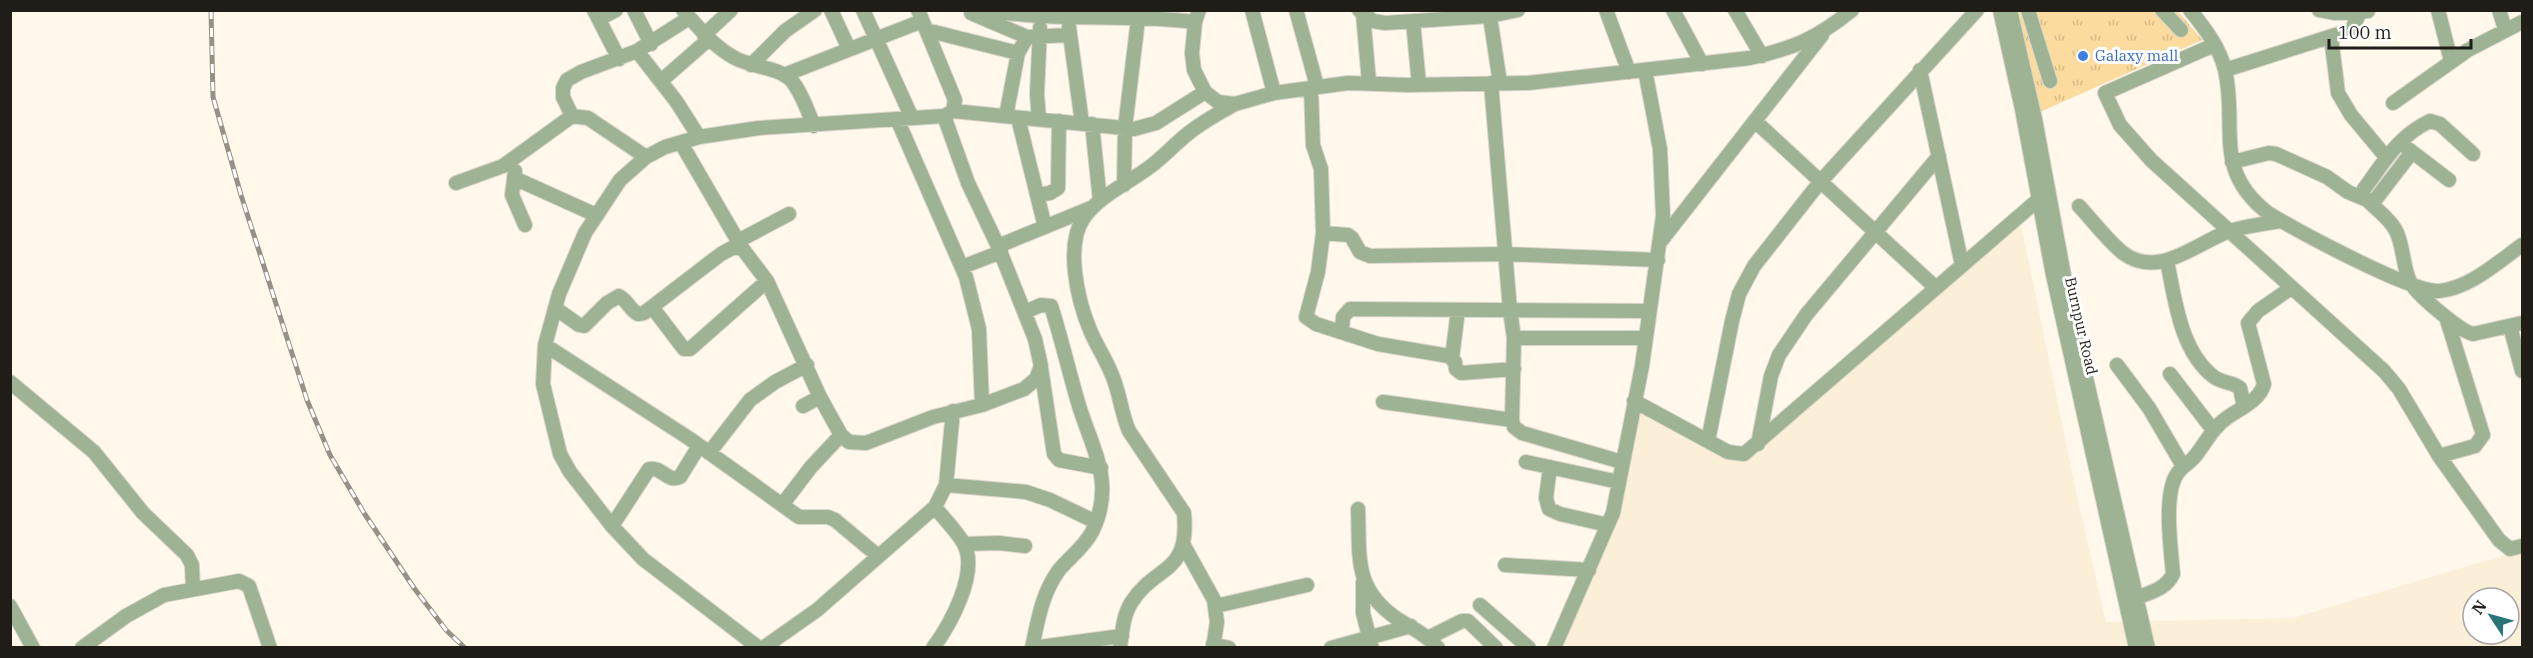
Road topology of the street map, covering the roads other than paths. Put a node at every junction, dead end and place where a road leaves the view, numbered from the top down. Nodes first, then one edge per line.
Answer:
1 (616, 10) edge
2 (634, 10) edge
3 (731, 10) edge
4 (815, 10) edge
5 (831, 10) edge
6 (863, 10) edge
7 (1252, 10) edge
8 (1296, 10) edge
9 (1518, 10) edge
10 (1606, 10) edge
11 (1673, 10) edge
12 (1735, 10) edge
13 (1852, 10) edge
14 (1977, 10) edge
15 (2000, 10) edge
16 (2010, 10) edge
17 (2028, 10) edge
18 (2162, 10) edge
19 (2190, 10) edge
20 (2438, 10) edge
21 (2499, 10) edge
22 (2326, 11) edge
23 (2364, 11) edge
24 (969, 12) edge
25 (1361, 12) edge
26 (1040, 13) edge
27 (1490, 13) edge
28 (686, 14) edge
29 (1110, 14) edge
30 (1138, 14) edge
31 (597, 15) edge
32 (1197, 16) edge
33 (1394, 16) edge
34 (1068, 17) junction
35 (922, 20) edge
36 (1413, 21) junction
37 (2523, 22) edge
38 (2505, 29) junction
39 (2181, 30) dead end
40 (1823, 33) junction
41 (1070, 34) junction
42 (1033, 36) junction
43 (706, 37) junction
44 (2331, 37) junction
45 (876, 38) junction
46 (651, 44) junction
47 (2214, 45) junction
48 (849, 49) junction
49 (637, 51) junction
50 (1018, 53) junction
51 (1762, 56) junction
52 (619, 59) junction
53 (2451, 62) junction
54 (1702, 64) junction
55 (751, 65) junction
56 (1645, 70) junction
57 (1920, 70) junction
58 (2225, 70) junction
59 (1629, 72) junction
60 (784, 75) junction
61 (660, 81) junction
62 (2050, 81) dead end
63 (1368, 82) junction
64 (1496, 83) junction
65 (1419, 85) junction
66 (1314, 87) junction
67 (1205, 92) junction
68 (1274, 93) junction
69 (2393, 103) dead end
70 (1234, 104) junction
71 (948, 114) junction
72 (572, 116) junction
73 (1012, 117) junction
74 (912, 118) junction
75 (897, 119) junction
76 (1039, 119) junction
77 (1059, 121) junction
78 (1755, 121) junction
79 (1087, 123) junction
80 (814, 126) junction
81 (1125, 128) junction
82 (699, 137) junction
83 (2398, 142) junction
84 (681, 143) junction
85 (2412, 152) junction
86 (2473, 154) dead end
87 (1939, 156) junction
88 (514, 157) junction
89 (646, 157) junction
90 (2386, 157) junction
91 (2232, 162) junction
92 (514, 178) junction
93 (2449, 180) dead end
94 (1820, 182) junction
95 (456, 183) dead end
96 (1124, 185) junction
97 (1037, 195) junction
98 (2039, 199) junction
99 (2369, 202) junction
100 (1097, 204) junction
101 (2079, 206) dead end
102 (789, 214) dead end
103 (596, 215) junction
104 (2280, 220) junction
105 (525, 225) dead end
106 (1045, 227) junction
107 (1875, 230) junction
108 (2230, 231) junction
109 (1323, 233) junction
110 (1661, 241) junction
111 (2523, 244) edge
112 (740, 245) junction
113 (1000, 249) junction
114 (1505, 254) junction
115 (1658, 260) junction
116 (2167, 261) junction
117 (1962, 265) junction
118 (962, 267) junction
119 (767, 281) junction
120 (2411, 284) junction
121 (1936, 288) junction
122 (2291, 288) junction
123 (652, 307) junction
124 (555, 308) junction
125 (1458, 310) junction
126 (1510, 310) junction
127 (1649, 311) junction
128 (1025, 312) junction
129 (2446, 317) junction
130 (2516, 324) edge
131 (1342, 332) junction
132 (1514, 338) junction
133 (1646, 338) junction
134 (545, 345) junction
135 (1452, 358) junction
136 (807, 365) junction
137 (2117, 365) dead end
138 (1041, 366) junction
139 (1514, 369) junction
140 (2523, 371) edge
141 (2170, 374) dead end
142 (10, 382) edge
143 (820, 397) junction
144 (1383, 402) dead end
145 (1634, 402) junction
146 (982, 405) junction
147 (803, 406) dead end
148 (2244, 407) junction
149 (953, 411) junction
150 (1512, 420) junction
151 (2213, 430) junction
152 (841, 435) junction
153 (1708, 441) junction
154 (1758, 444) junction
155 (704, 449) junction
156 (2439, 456) junction
157 (1526, 462) dead end
158 (1622, 462) junction
159 (2183, 466) junction
160 (1550, 467) junction
161 (1101, 468) junction
162 (1620, 482) junction
163 (946, 485) junction
164 (782, 505) junction
165 (935, 507) junction
166 (1358, 509) dead end
167 (1096, 522) junction
168 (1608, 525) junction
169 (612, 526) junction
170 (964, 544) junction
171 (1183, 544) junction
172 (1025, 546) dead end
173 (2523, 546) edge
174 (878, 556) junction
175 (1505, 565) dead end
176 (1589, 570) junction
177 (1363, 581) junction
178 (1307, 585) dead end
179 (194, 589) junction
180 (2136, 598) junction
181 (1480, 605) dead end
182 (10, 606) edge
183 (1215, 606) junction
184 (1411, 626) junction
185 (1121, 642) edge
186 (1371, 642) edge
187 (1433, 643) edge
188 (1213, 646) edge
189 (33, 648) edge
190 (82, 648) edge
191 (270, 648) edge
192 (761, 648) edge
193 (933, 648) edge
194 (1032, 648) edge
195 (1229, 648) edge
196 (1331, 648) edge
197 (1496, 648) edge
198 (1529, 648) edge
199 (1554, 648) edge
200 (2136, 648) edge
201 (2148, 648) edge

1 - 31 street
2 - 46 street
3 - 43 street
4 - 55 street
5 - 48 street
6 - 45 street
7 - 68 street
8 - 66 street
9 - 27 street
10 - 59 street
11 - 54 street
12 - 51 street
13 - 40 street
14 - 57 street
15 - 98 street, Burnpur Road
16 - 180 street
17 - 62 street
18 - 39 street
19 - 47 street
20 - 53 street
21 - 38 street
22 - 23 street
23 - 44 street
24 - 26 street
24 - 42 street
25 - 33 street
25 - 63 street
26 - 34 street
26 - 42 street
27 - 36 street
27 - 64 street
28 - 43 street
28 - 46 street
29 - 30 street
29 - 34 street
30 - 32 street
30 - 81 street
31 - 52 street
32 - 67 street
33 - 36 street
34 - 41 street
35 - 45 street
35 - 50 street
35 - 71 street
36 - 65 street
37 - 38 street
38 - 53 street
40 - 51 street
40 - 78 street
41 - 42 street
41 - 79 street
42 - 50 street
42 - 76 street
43 - 55 street
43 - 61 street
44 - 58 street
44 - 90 street
45 - 48 street
45 - 74 street
46 - 49 street
47 - 58 street
47 - 108 street
48 - 60 street
49 - 52 street
49 - 61 street
50 - 73 street
51 - 54 street
52 - 72 street
53 - 69 street
54 - 56 street
55 - 60 street
56 - 59 street
56 - 110 street
57 - 87 street
57 - 94 street
58 - 91 street
59 - 64 street
60 - 80 street
61 - 82 street
63 - 65 street
63 - 66 street
64 - 65 street
64 - 114 street
66 - 68 street
66 - 109 street
67 - 70 street
67 - 81 street
68 - 70 street
70 - 96 street
71 - 73 street
71 - 74 street
71 - 113 street
72 - 88 street
72 - 89 street
73 - 76 street
73 - 97 street
74 - 75 street
75 - 80 street
75 - 118 street
76 - 77 street
77 - 79 street
77 - 97 street
78 - 94 street
78 - 110 street
79 - 81 street
79 - 100 street
80 - 82 street
81 - 96 street
82 - 84 street
83 - 85 street
83 - 86 street
83 - 90 street
84 - 89 street
84 - 112 street
85 - 93 street
85 - 99 street
87 - 107 street
87 - 117 street
88 - 92 street
88 - 95 street
89 - 103 street
90 - 99 street
91 - 99 street
91 - 104 street
92 - 103 street
92 - 105 street
94 - 107 street
94 - 153 street
96 - 100 street
97 - 106 street
98 - 117 street
98 - 200 street, Burnpur Road
99 - 120 street
100 - 106 street
100 - 171 street
101 - 116 street
102 - 112 street
103 - 124 street
104 - 108 street
104 - 120 street
106 - 113 street
107 - 121 street
107 - 154 street
108 - 116 street
108 - 122 street
109 - 114 street
109 - 131 street
110 - 115 street
111 - 120 street
112 - 119 street
112 - 123 street
113 - 118 street
113 - 128 street
114 - 115 street
114 - 126 street
115 - 127 street
116 - 148 street
117 - 121 street
118 - 146 street
119 - 123 street
119 - 136 street
120 - 129 street
121 - 154 street
122 - 148 street
122 - 156 street
123 - 124 street
124 - 134 street
125 - 126 street
125 - 131 street
125 - 135 street
126 - 127 street
126 - 132 street
127 - 133 street
128 - 138 street
128 - 161 street
129 - 130 street
129 - 156 street
130 - 140 street
131 - 135 street
132 - 133 street
132 - 139 street
133 - 145 street
134 - 155 street
134 - 169 street
135 - 139 street
136 - 143 street
136 - 155 street
137 - 159 street
138 - 146 street
138 - 161 street
139 - 150 street
141 - 151 street
142 - 179 street
143 - 147 street
143 - 152 street
144 - 150 street
145 - 153 street
145 - 158 street
146 - 149 street
148 - 151 street
149 - 152 street
149 - 163 street
150 - 158 street
151 - 159 street
152 - 164 street
153 - 154 street
155 - 164 street
155 - 169 street
156 - 173 street
157 - 160 street
158 - 162 street
159 - 180 street
160 - 162 street
160 - 168 street
161 - 167 street
162 - 168 street
163 - 165 street
163 - 167 street
164 - 174 street
165 - 170 street
165 - 174 street
166 - 177 street
167 - 194 street
168 - 176 street
169 - 192 street
170 - 172 street
170 - 193 street
171 - 183 street
171 - 185 street
174 - 192 street
175 - 176 street
176 - 199 street
177 - 184 street
177 - 186 street
178 - 183 street
179 - 190 street
179 - 191 street
180 - 201 street
181 - 198 street
182 - 189 street
183 - 188 street
184 - 186 street
184 - 187 street
185 - 194 street
186 - 196 street
187 - 197 street
188 - 195 street

